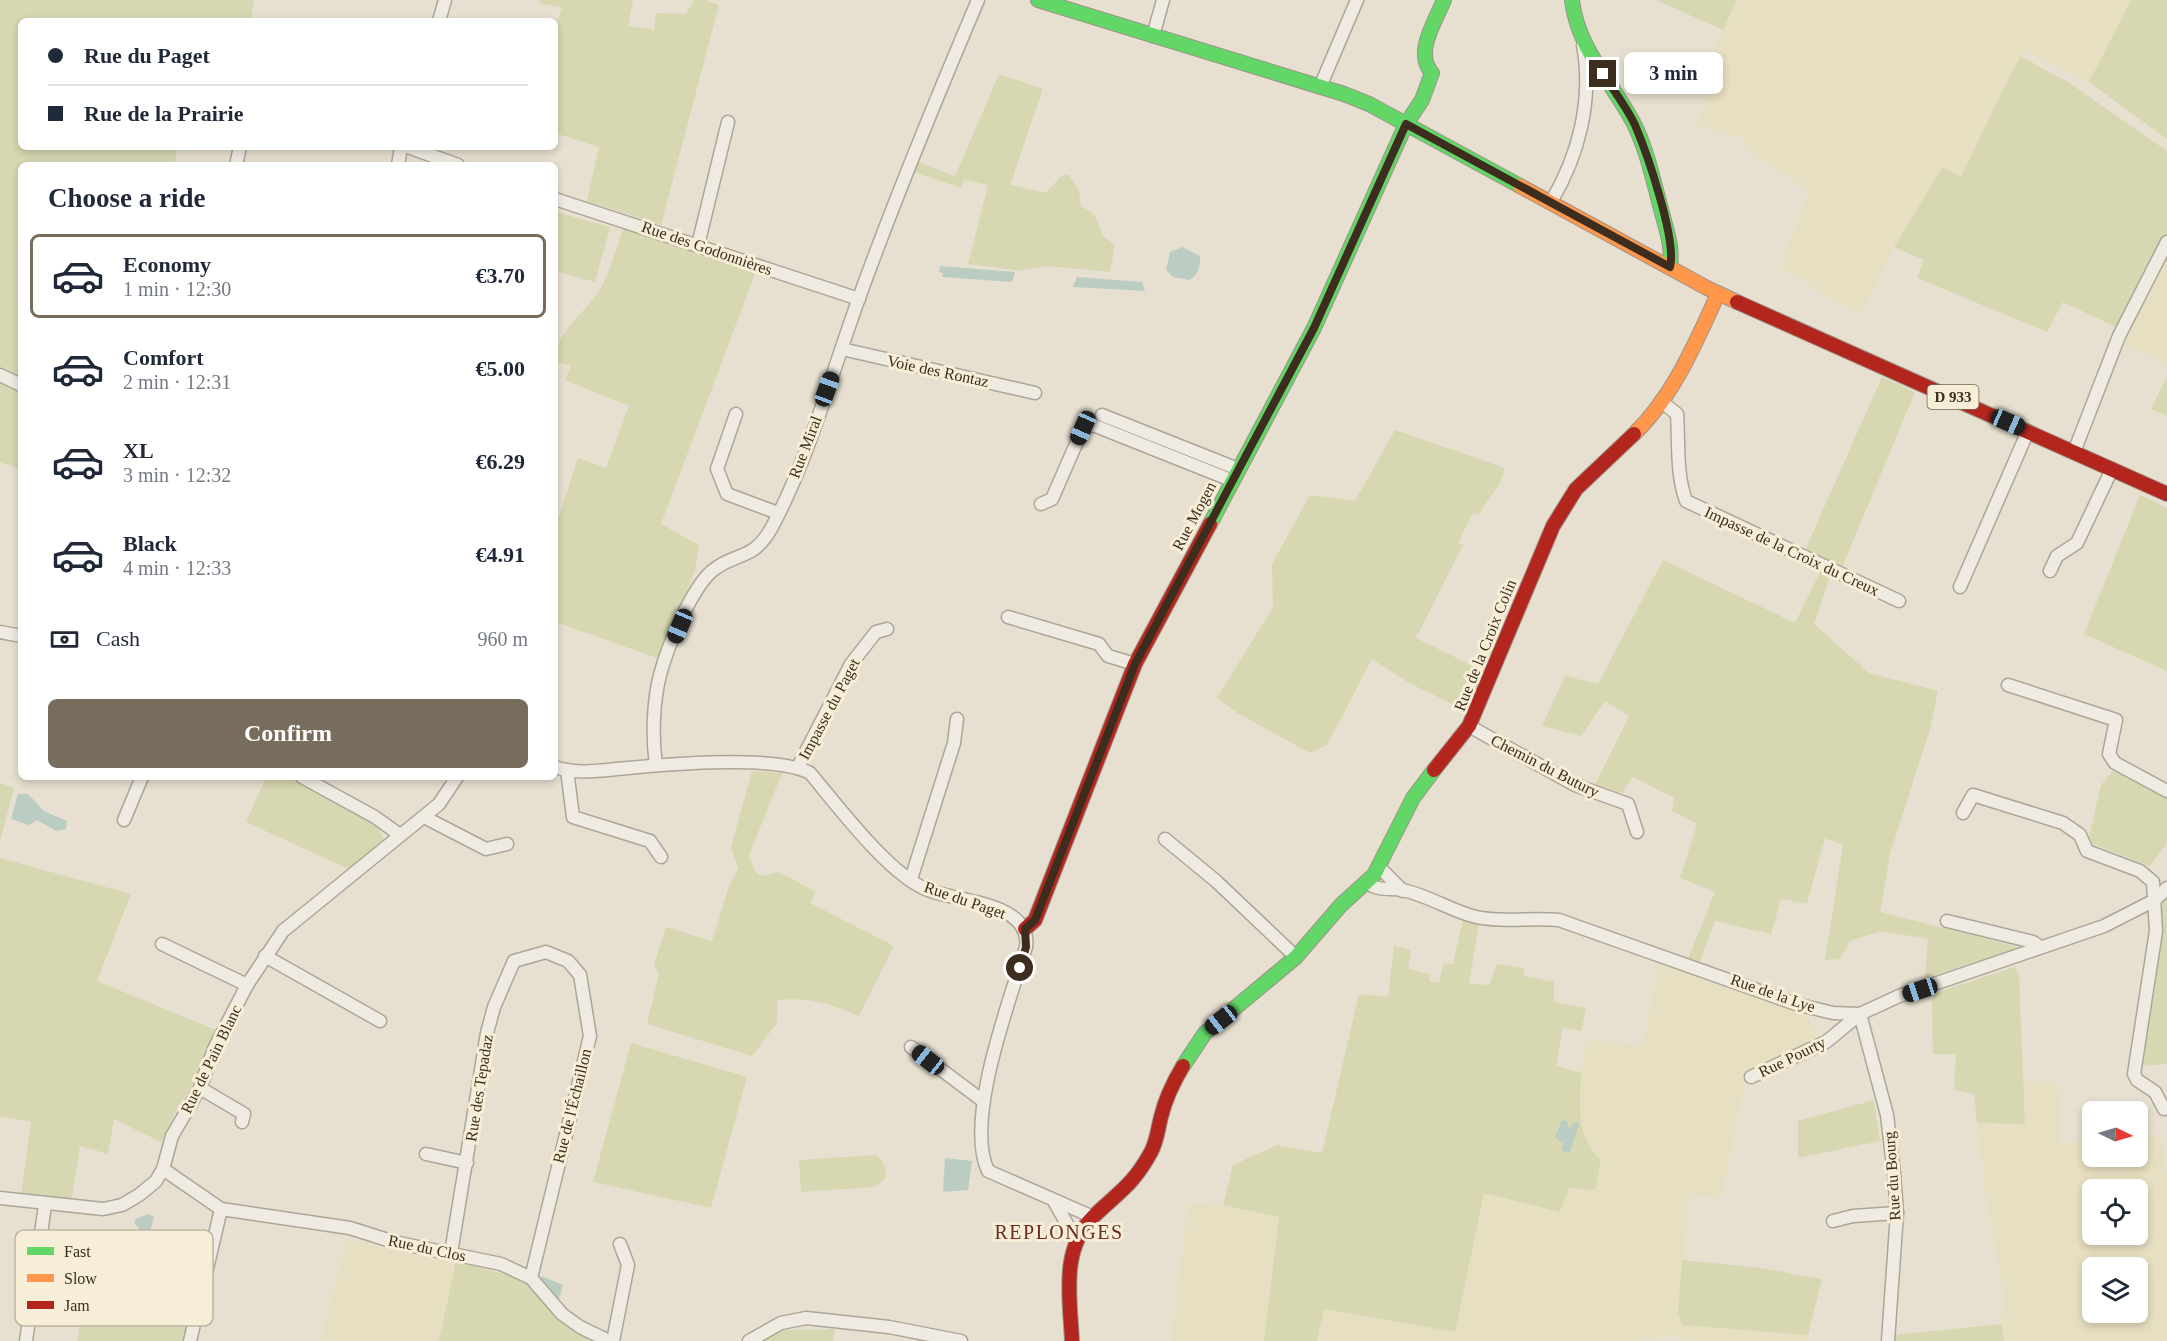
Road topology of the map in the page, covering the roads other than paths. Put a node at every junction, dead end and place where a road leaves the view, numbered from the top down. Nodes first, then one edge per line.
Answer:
1 (445, 0) edge
2 (978, 0) edge
3 (1038, 0) edge
4 (1163, 0) edge
5 (1357, 0) edge
6 (1444, 0) edge
7 (1572, 0) edge
8 (442, 18) edge
9 (1153, 36) junction
10 (1582, 38) junction
11 (1603, 74) junction
12 (1585, 77) junction
13 (1320, 87) junction
14 (728, 122) dead end
15 (1406, 124) junction
16 (416, 150) edge
17 (450, 162) edge
18 (558, 200) edge
19 (1551, 202) junction
20 (2167, 242) edge
21 (698, 244) junction
22 (1670, 267) junction
23 (1718, 294) junction
24 (859, 299) junction
25 (842, 349) junction
26 (0, 375) edge
27 (18, 384) edge
28 (1035, 393) dead end
29 (1661, 401) junction
30 (736, 414) dead end
31 (1102, 415) dead end
32 (2028, 431) junction
33 (2074, 452) junction
34 (2112, 469) junction
35 (1234, 475) junction
36 (2167, 494) edge
37 (1041, 504) dead end
38 (778, 513) junction
39 (2050, 571) dead end
40 (1960, 587) dead end
41 (1899, 602) dead end
42 (1008, 617) dead end
43 (887, 628) dead end
44 (0, 632) edge
45 (18, 635) edge
46 (1135, 664) junction
47 (2008, 685) dead end
48 (957, 719) dead end
49 (1469, 726) junction
50 (656, 765) junction
51 (798, 767) junction
52 (561, 769) edge
53 (141, 780) edge
54 (307, 780) edge
55 (455, 780) edge
56 (2167, 791) edge
57 (1963, 813) dead end
58 (424, 817) junction
59 (124, 820) dead end
60 (1637, 832) dead end
61 (400, 835) junction
62 (1165, 839) dead end
63 (507, 843) dead end
64 (661, 857) dead end
65 (1379, 867) junction
66 (911, 879) junction
67 (1367, 884) junction
68 (2167, 888) edge
69 (1403, 891) junction
70 (2155, 900) junction
71 (1947, 921) dead end
72 (1025, 929) junction
73 (162, 944) dead end
74 (2040, 947) junction
75 (546, 952) joint
76 (265, 956) junction
77 (1296, 957) junction
78 (247, 985) junction
79 (1860, 1014) junction
80 (380, 1022) dead end
81 (911, 1047) dead end
82 (1751, 1077) dead end
83 (200, 1088) junction
84 (983, 1101) junction
85 (2164, 1109) dead end
86 (242, 1122) dead end
87 (426, 1154) dead end
88 (467, 1163) junction
89 (164, 1169) junction
90 (0, 1198) edge
91 (1054, 1202) junction
92 (45, 1204) junction
93 (221, 1209) junction
94 (1897, 1213) junction
95 (1093, 1217) junction
96 (1833, 1221) dead end
97 (41, 1230) edge
98 (1076, 1240) junction
99 (213, 1243) edge
100 (620, 1244) dead end
101 (452, 1252) junction
102 (531, 1278) junction
103 (28, 1326) edge
104 (194, 1326) edge
105 (26, 1341) edge
106 (190, 1341) edge
107 (609, 1341) edge
108 (613, 1341) edge
109 (749, 1341) edge
110 (961, 1341) edge
111 (1072, 1341) edge
112 (1888, 1341) edge

1 - 8 street
2 - 24 street, Rue Miral
3 - 9 street, D 933
4 - 9 street
5 - 13 street
6 - 15 street, Rue Mogen
7 - 10 street
9 - 13 street, D 933
10 - 11 street
10 - 12 street
11 - 12 street
11 - 22 street
12 - 19 street
13 - 15 street, D 933
14 - 21 street
15 - 19 street, D 933
15 - 35 street, Rue Mogen
16 - 17 street
18 - 21 street, Rue des Godonnières
19 - 22 street, D 933
20 - 33 street
21 - 24 street, Rue des Godonnières
22 - 23 street, D 933
23 - 29 street, Rue de la Croix Colin
23 - 32 street, D 933
24 - 25 street, Rue Miral
25 - 28 street, Voie des Rontaz
25 - 38 street, Rue Miral
26 - 27 street
29 - 41 street, Impasse de la Croix du Creux
29 - 49 street, Rue de la Croix Colin
30 - 38 street
31 - 35 street
32 - 33 street, D 933
32 - 40 street
33 - 34 street, D 933
34 - 36 street, D 933
34 - 39 street
35 - 37 street
35 - 46 street, Rue Mogen
38 - 50 street, Rue Miral
42 - 46 street
43 - 51 street, Impasse du Paget
44 - 45 street
46 - 72 street, Rue Mogen
47 - 56 street
48 - 66 street
49 - 60 street, Chemin du Butury
49 - 65 street, Rue de la Croix Colin
50 - 51 street
50 - 52 street
51 - 66 street, Rue du Paget
52 - 64 street
53 - 59 street
54 - 61 street
55 - 58 street, Rue de Pain Blanc
57 - 70 street
58 - 61 street, Rue de Pain Blanc
58 - 63 street
61 - 76 street, Rue de Pain Blanc
62 - 77 street
65 - 67 street, Rue de la Croix Colin
65 - 69 street, Rue de la Lye
66 - 72 street, Rue du Paget
67 - 69 street, Rue de la Lye
67 - 77 street, Rue de la Croix Colin
68 - 70 street, Rue de la Lye
69 - 79 street, Rue de la Lye
70 - 74 street, Rue de la Lye
70 - 85 street
71 - 74 street
72 - 84 street, Rue du Paget
73 - 78 street
74 - 79 street, Rue de la Lye
75 - 88 street, Rue des Tepadaz
75 - 102 street, Rue de l'Échaillon
76 - 78 street, Rue de Pain Blanc
76 - 80 street
77 - 95 street, Rue de la Croix Colin
78 - 83 street, Rue de Pain Blanc
79 - 82 street, Rue Pourty
79 - 94 street, Rue du Bourg
81 - 84 street
83 - 86 street
83 - 89 street, Rue de Pain Blanc
84 - 91 street, Rue du Paget
87 - 88 street
88 - 101 street, Rue des Tepadaz
89 - 92 street, Rue de Pain Blanc
89 - 93 street
90 - 92 street, Rue de Pain Blanc
91 - 95 street, Rue du Paget
91 - 98 street
92 - 97 street
93 - 99 street
93 - 101 street, Rue du Clos
94 - 96 street
94 - 112 street, Rue du Bourg
95 - 98 street, Rue de la Croix Colin
98 - 111 street
100 - 108 street
101 - 102 street, Rue du Clos
102 - 107 street, Rue du Clos
103 - 105 street
104 - 106 street
109 - 110 street

